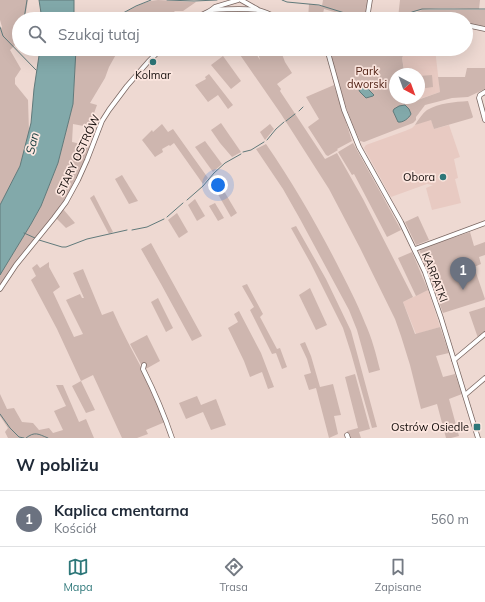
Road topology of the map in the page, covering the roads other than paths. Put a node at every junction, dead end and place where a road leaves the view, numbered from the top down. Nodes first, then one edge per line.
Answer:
1 (239, 0) edge
2 (370, 0) edge
3 (212, 10) junction
4 (259, 11) junction
5 (208, 12) edge
6 (262, 12) edge
7 (368, 12) edge
8 (473, 26) edge
9 (485, 29) edge
10 (154, 56) edge
11 (329, 56) edge
12 (485, 92) edge
13 (485, 120) edge
14 (485, 223) edge
15 (415, 249) junction
16 (0, 289) edge
17 (485, 334) edge
18 (454, 360) junction
19 (144, 365) dead end
20 (485, 378) edge
21 (465, 395) junction
22 (172, 438) edge
23 (478, 438) edge

1 - 3 street
1 - 4 street
2 - 7 street
3 - 4 street
3 - 5 street
4 - 6 street
8 - 9 street
10 - 16 street, STARY OSTRÓW
11 - 15 street
12 - 13 street
14 - 15 street, KARPATKI
15 - 18 street, KARPATKI
17 - 18 street
18 - 21 street, KARPATKI
19 - 22 street
20 - 21 street
21 - 23 street, KARPATKI

